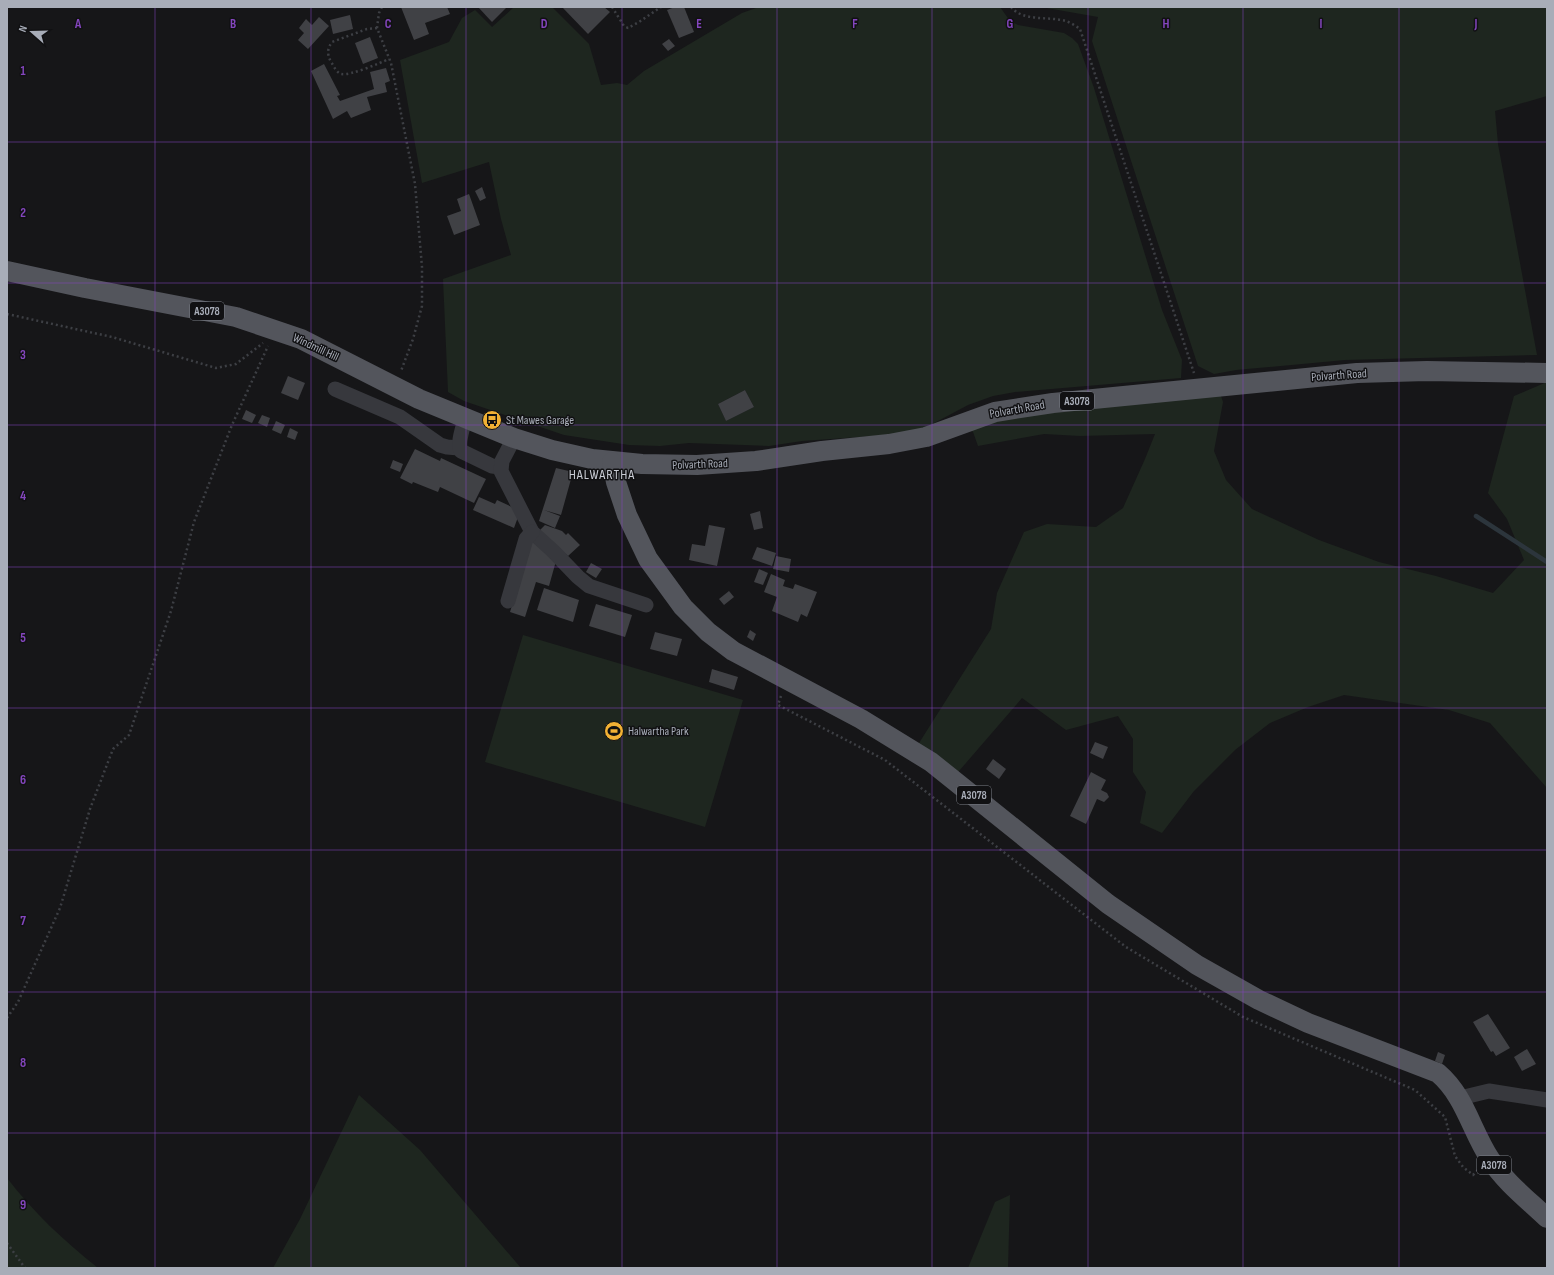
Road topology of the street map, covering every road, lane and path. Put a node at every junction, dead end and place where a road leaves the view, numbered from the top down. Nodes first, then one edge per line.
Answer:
1 (382, 7) edge
2 (612, 7) edge
3 (661, 7) edge
4 (1011, 7) edge
5 (377, 28) junction
6 (389, 59) junction
7 (7, 271) edge
8 (7, 314) edge
9 (271, 337) junction
10 (1547, 373) edge
11 (395, 386) junction
12 (335, 389) dead end
13 (1197, 389) junction
14 (464, 419) junction
15 (514, 438) junction
16 (459, 448) junction
17 (612, 462) junction
18 (500, 467) junction
19 (532, 532) junction
20 (508, 601) dead end
21 (646, 605) dead end
22 (7, 1018) edge
23 (1460, 1098) junction
24 (1547, 1100) edge
25 (1547, 1218) edge
26 (7, 1244) edge
27 (25, 1268) edge

1 - 5 path
2 - 3 path
4 - 13 path
5 - 6 path
5 - 6 path
6 - 11 path
7 - 9 main road, Windmill Hill / A3078
8 - 9 path
9 - 11 main road, Windmill Hill / A3078
9 - 22 path
10 - 13 main road, Polvarth Road / A3078
11 - 14 main road, Windmill Hill / A3078
12 - 16 street
13 - 17 main road, Polvarth Road / A3078
14 - 15 main road, Windmill Hill / A3078
14 - 16 street
15 - 17 main road, Windmill Hill / A3078
15 - 18 street
16 - 18 street
17 - 23 main road, A3078
18 - 19 street
19 - 20 street
19 - 21 street
23 - 24 street
23 - 25 main road, A3078
26 - 27 path

